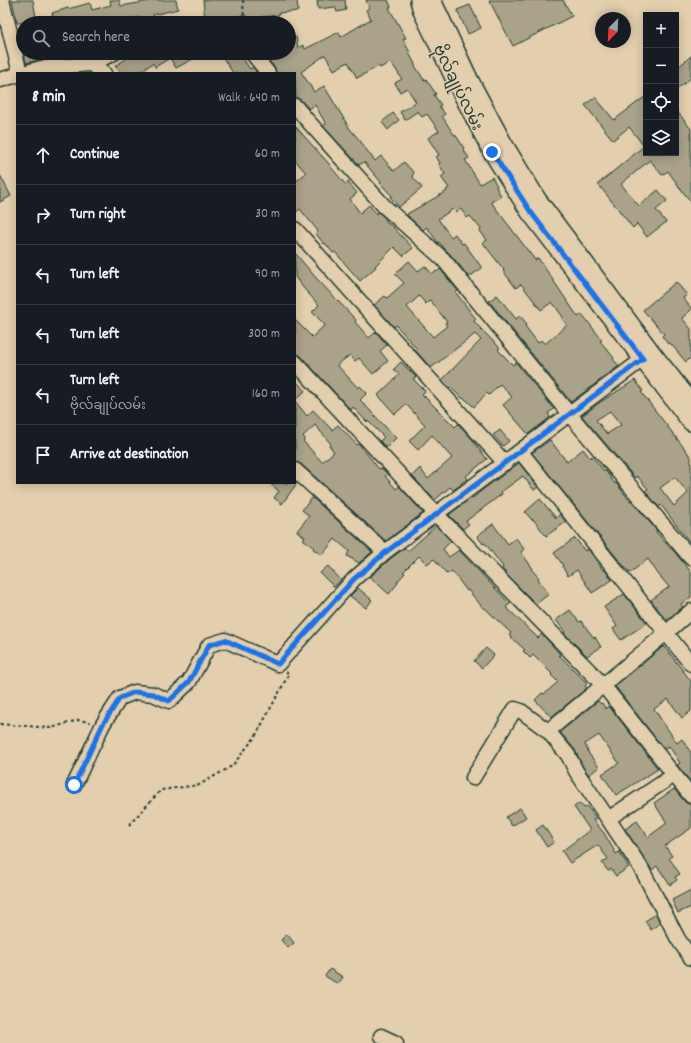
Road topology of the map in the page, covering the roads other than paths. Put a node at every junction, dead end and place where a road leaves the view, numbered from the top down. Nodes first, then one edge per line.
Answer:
1 (2, 0) edge
2 (419, 0) edge
3 (432, 0) edge
4 (16, 57) edge
5 (17, 60) edge
6 (99, 60) edge
7 (258, 60) edge
8 (91, 64) junction
9 (43, 70) edge
10 (20, 72) edge
11 (30, 72) edge
12 (103, 72) edge
13 (267, 72) edge
14 (16, 75) edge
15 (0, 80) edge
16 (296, 107) edge
17 (296, 230) edge
18 (643, 359) junction
19 (296, 363) edge
20 (691, 402) edge
21 (570, 414) junction
22 (691, 422) edge
23 (520, 451) junction
24 (505, 463) junction
25 (296, 471) edge
26 (436, 514) junction
27 (386, 552) junction
28 (691, 558) edge
29 (691, 611) edge
30 (666, 633) junction
31 (691, 664) edge
32 (603, 685) junction
33 (548, 731) junction
34 (674, 775) junction
35 (473, 778) dead end
36 (74, 785) dead end
37 (691, 796) edge
38 (608, 819) junction
39 (691, 958) edge
40 (381, 1036) dead end
41 (396, 1043) edge

1 - 4 street
2 - 18 main road, ဗိုလ်ချုပ်လမ်း
3 - 20 main road, ဗိုလ်ချုပ်လမ်း
5 - 10 street
6 - 8 street
7 - 13 street
8 - 9 street
8 - 12 street
9 - 11 street
14 - 15 street
16 - 21 street
17 - 24 street
18 - 21 street
18 - 22 main road, ဗိုလ်ချုပ်လမ်း
19 - 26 street
21 - 23 street
21 - 28 street
23 - 24 street
23 - 30 street
24 - 26 street
25 - 27 street
26 - 27 street
26 - 32 street
27 - 36 street
29 - 30 street
30 - 31 street
30 - 32 street
32 - 33 street
32 - 34 street
33 - 35 street
33 - 38 street
34 - 37 street
34 - 38 street
38 - 39 street
40 - 41 street

